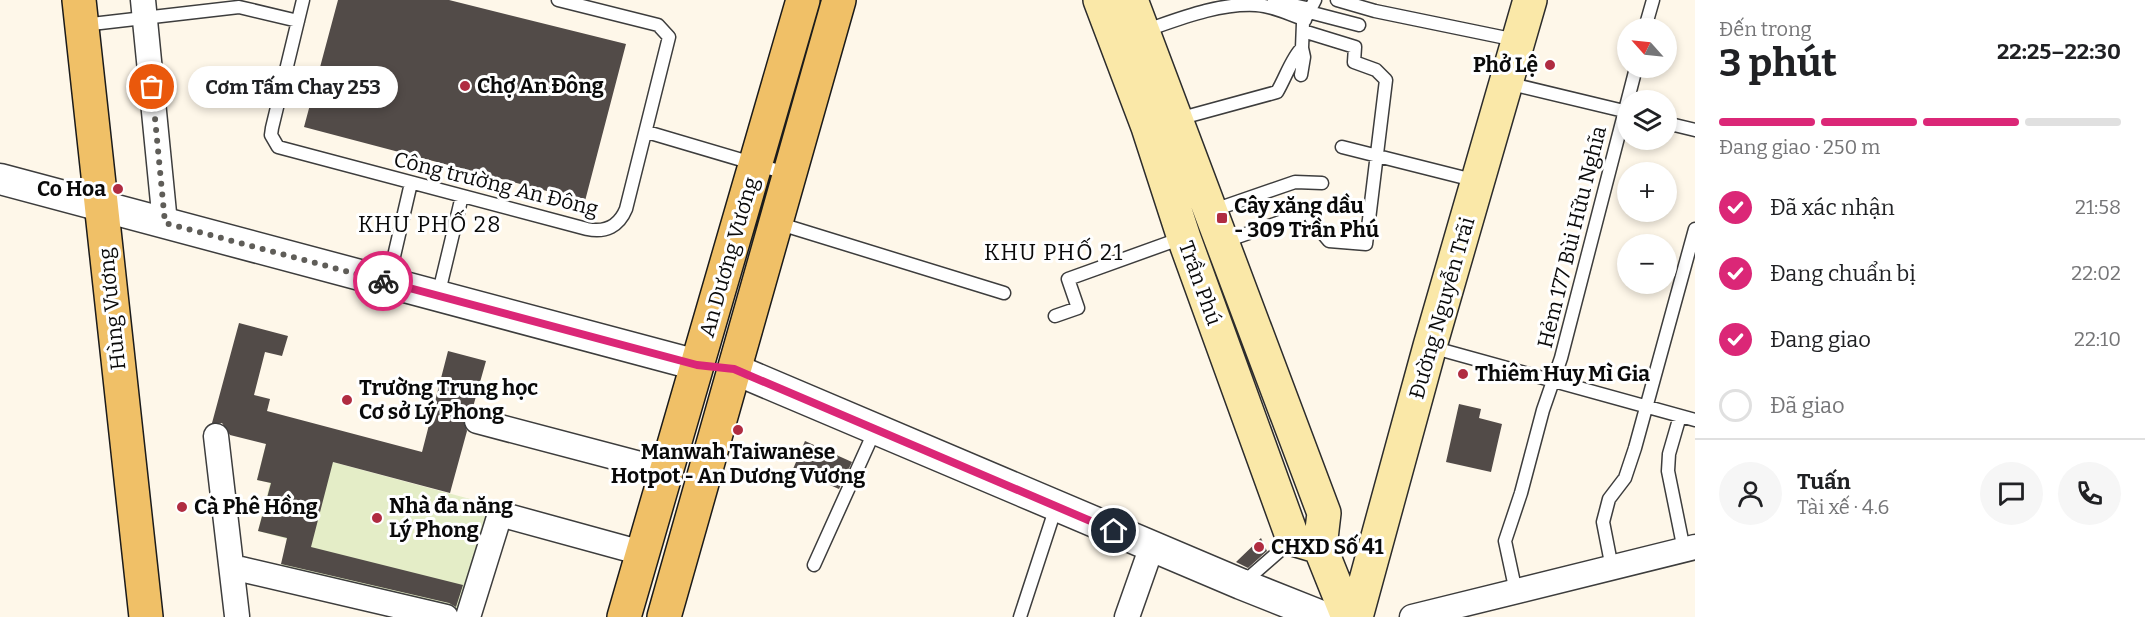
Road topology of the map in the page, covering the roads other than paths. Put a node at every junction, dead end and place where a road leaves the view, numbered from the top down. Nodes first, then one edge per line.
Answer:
1 (303, 0) edge
2 (558, 0) edge
3 (803, 0) edge
4 (839, 0) edge
5 (1100, 0) edge
6 (1131, 0) edge
7 (1337, 0) edge
8 (1530, 0) edge
9 (1653, 0) edge
10 (1274, 1) edge
11 (144, 9) edge
12 (80, 13) edge
13 (1308, 14) edge
14 (1648, 18) edge
15 (297, 21) junction
16 (1359, 24) dead end
17 (1130, 37) junction
18 (1518, 40) junction
19 (1302, 48) junction
20 (1301, 75) dead end
21 (1506, 83) junction
22 (1617, 110) edge
23 (1177, 120) junction
24 (1677, 126) edge
25 (1695, 130) edge
26 (647, 132) junction
27 (1617, 146) edge
28 (1342, 147) dead end
29 (1378, 154) junction
30 (756, 164) junction
31 (790, 174) junction
32 (0, 179) edge
33 (1478, 181) junction
34 (411, 183) junction
35 (1322, 183) dead end
36 (462, 196) junction
37 (100, 205) junction
38 (1210, 211) junction
39 (165, 223) junction
40 (776, 223) junction
41 (1695, 229) edge
42 (1184, 238) junction
43 (1222, 242) junction
44 (388, 282) junction
45 (1004, 293) dead end
46 (438, 296) junction
47 (1055, 316) dead end
48 (1430, 346) junction
49 (697, 365) junction
50 (734, 369) junction
51 (1553, 381) junction
52 (1646, 407) junction
53 (1680, 416) junction
54 (1695, 420) edge
55 (477, 421) dead end
56 (875, 429) junction
57 (216, 436) dead end
58 (667, 471) junction
59 (702, 481) junction
60 (1056, 505) junction
61 (1307, 543) junction
62 (1152, 546) junction
63 (1689, 549) edge
64 (642, 553) junction
65 (814, 564) dead end
66 (232, 567) junction
67 (1612, 568) junction
68 (1241, 584) junction
69 (1516, 592) junction
70 (237, 616) edge
71 (146, 617) edge
72 (446, 617) edge
73 (468, 617) edge
74 (624, 617) edge
75 (664, 617) edge
76 (1020, 617) edge
77 (1127, 617) edge
78 (1324, 617) edge
79 (1348, 617) edge
80 (1356, 617) edge
81 (1412, 617) edge

1 - 15 lane, Công trường An Đông
2 - 26 lane, Công trường An Đông
3 - 30 main road, An Dương Vương
4 - 31 main road, An Dương Vương
5 - 17 main road, Trần Phú
6 - 17 main road, Trần Phú
7 - 18 lane
8 - 18 main road, Đường Nguyễn Trãi
9 - 14 lane
10 - 13 lane
11 - 12 lane
11 - 15 lane
11 - 39 street
12 - 37 main road, Hùng Vương
13 - 16 lane
13 - 17 lane
13 - 19 lane
13 - 29 lane
15 - 34 lane, Công trường An Đông
17 - 23 main road, Trần Phú
17 - 42 main road, Trần Phú
18 - 21 main road, Đường Nguyễn Trãi
19 - 20 lane
19 - 23 lane
21 - 22 lane
21 - 33 main road, Đường Nguyễn Trãi
23 - 38 main road, Trần Phú
24 - 25 lane
26 - 30 lane
26 - 36 lane, Công trường An Đông
27 - 51 lane, Hẻm 177 Bùi Hữu Nghĩa
28 - 29 lane
29 - 33 lane
29 - 43 lane
30 - 31 lane
30 - 49 main road, An Dương Vương
31 - 40 main road, An Dương Vương
32 - 37 street
33 - 48 main road, Đường Nguyễn Trãi
34 - 36 lane, Công trường An Đông
34 - 44 lane
35 - 38 lane
36 - 46 lane
37 - 39 street
37 - 71 main road, Hùng Vương
38 - 43 main road, Trần Phú
39 - 44 street
40 - 45 lane
40 - 50 main road, An Dương Vương
41 - 52 lane
42 - 47 lane
42 - 61 main road, Trần Phú
43 - 61 main road, Trần Phú
44 - 46 street
46 - 49 street
48 - 51 lane
48 - 80 main road, Đường Nguyễn Trãi
49 - 50 main road
49 - 58 main road, An Dương Vương
50 - 56 street
50 - 59 main road, An Dương Vương
51 - 52 lane
51 - 69 lane, Hẻm 177 Bùi Hữu Nghĩa
52 - 53 lane
52 - 67 lane
53 - 54 lane
53 - 63 lane
55 - 58 street
56 - 60 street
56 - 65 lane
57 - 66 street
58 - 59 main road
58 - 64 main road, An Dương Vương
59 - 75 main road, An Dương Vương
60 - 62 street
60 - 76 lane
61 - 68 lane
61 - 79 main road, Trần Phú
62 - 68 street
62 - 77 street
63 - 67 street
64 - 73 street
64 - 74 main road, An Dương Vương
66 - 70 street
66 - 72 street
67 - 69 street
68 - 78 street
69 - 81 street

